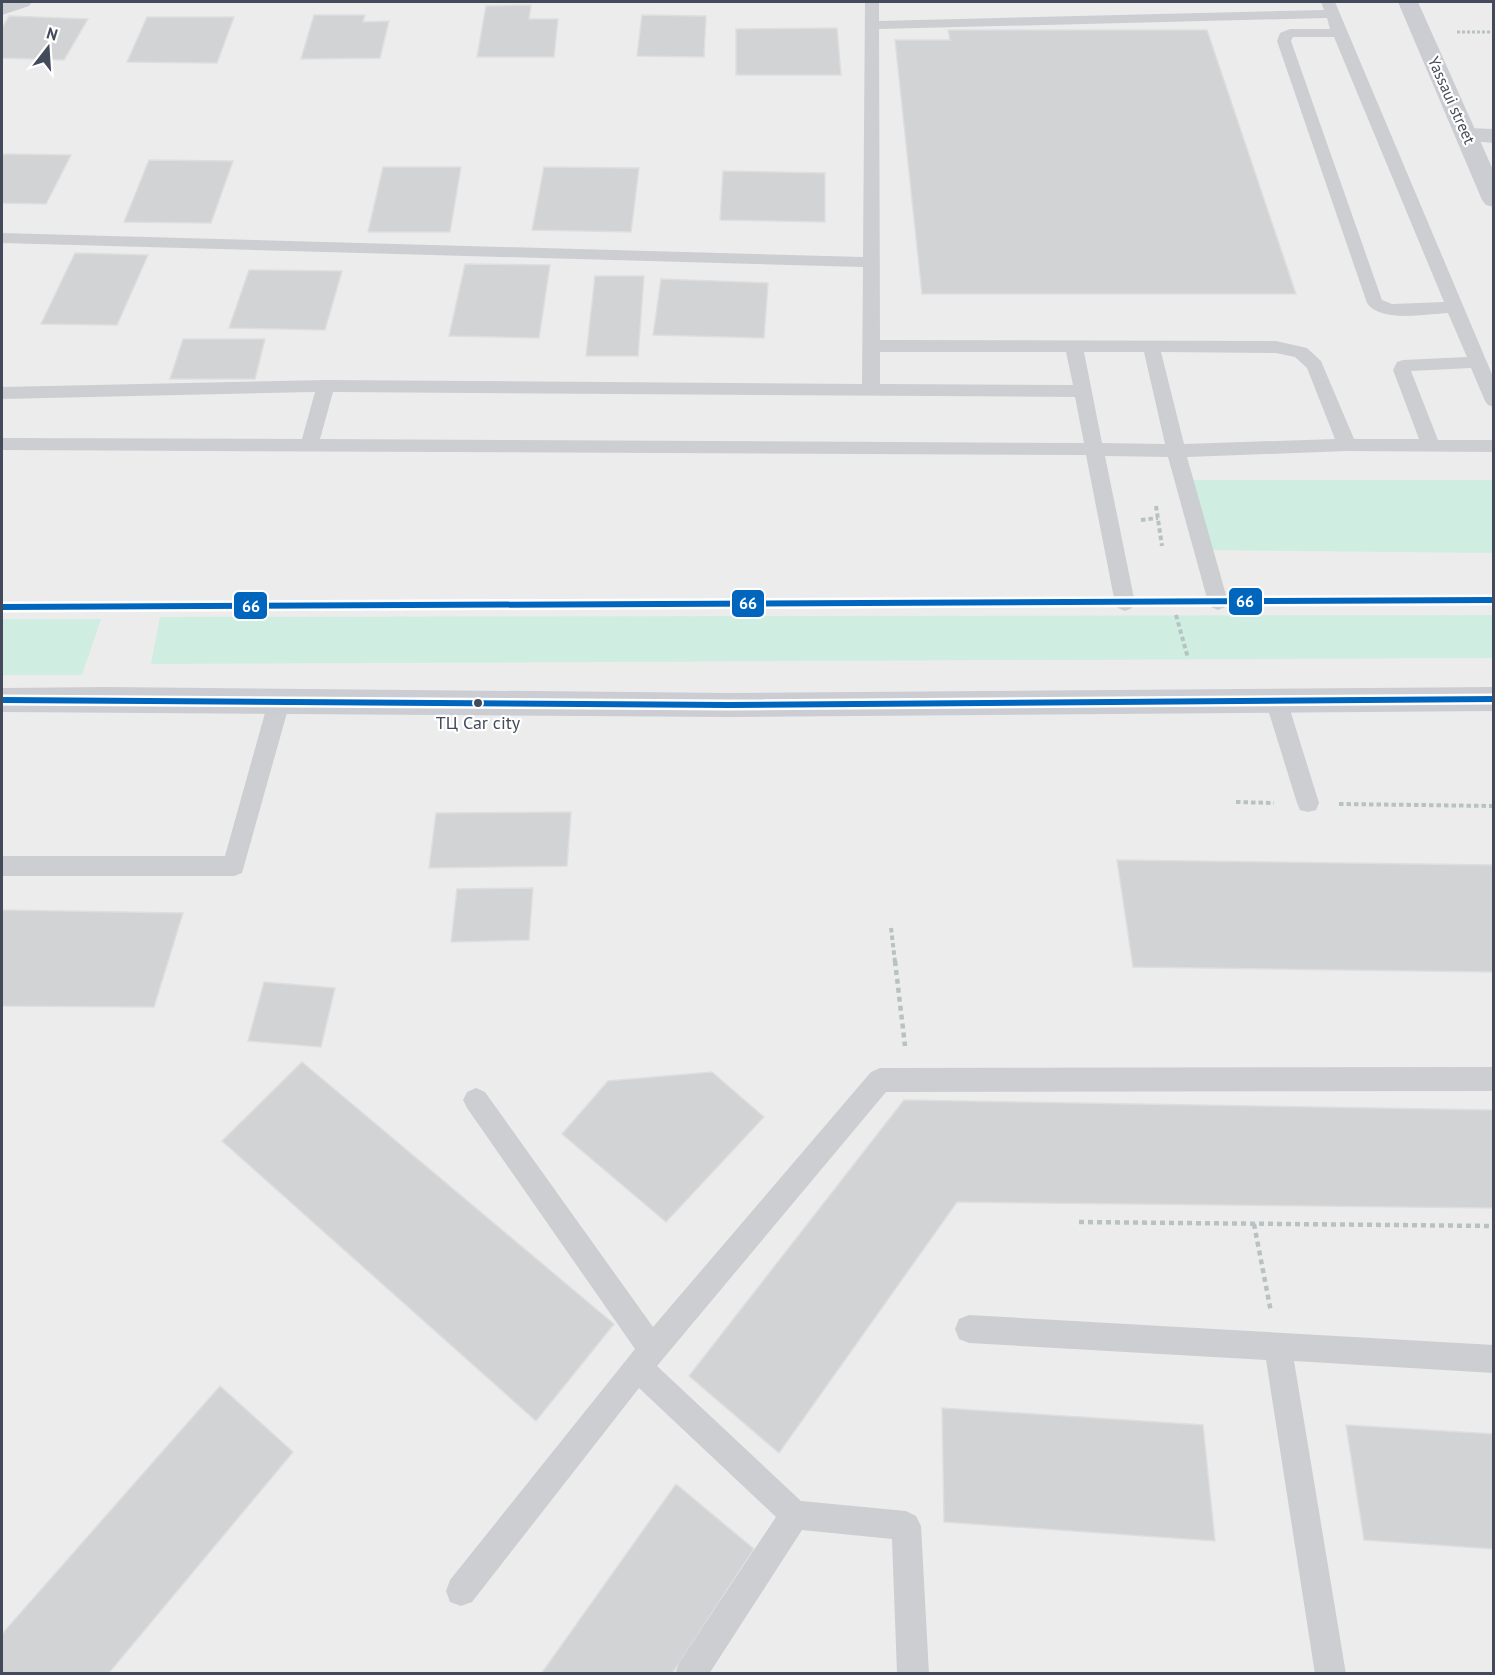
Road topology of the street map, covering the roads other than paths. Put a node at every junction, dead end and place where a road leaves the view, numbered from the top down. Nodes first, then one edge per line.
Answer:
1 (22, 2) edge
2 (872, 2) edge
3 (1408, 2) edge
4 (1330, 8) edge
5 (2, 9) edge
6 (872, 25) junction
7 (1339, 33) junction
8 (1467, 135) junction
9 (1494, 136) edge
10 (1494, 200) edge
11 (2, 238) edge
12 (873, 262) junction
13 (1454, 307) junction
14 (872, 346) junction
15 (1074, 347) junction
16 (1150, 347) junction
17 (1477, 362) junction
18 (326, 386) junction
19 (871, 388) junction
20 (1082, 391) junction
21 (2, 393) edge
22 (1494, 401) edge
23 (2, 444) edge
24 (309, 445) junction
25 (1347, 445) junction
26 (1431, 446) junction
27 (1494, 446) edge
28 (1093, 449) junction
29 (1176, 451) junction
30 (1218, 602) dead end
31 (1125, 603) dead end
32 (1494, 699) edge
33 (2, 700) edge
34 (1276, 700) junction
35 (279, 702) junction
36 (1308, 803) road end
37 (2, 866) edge
38 (1494, 1079) edge
39 (476, 1100) dead end
40 (969, 1329) dead end
41 (1278, 1346) junction
42 (645, 1358) junction
43 (1494, 1359) edge
44 (795, 1515) junction
45 (461, 1591) dead end
46 (690, 1674) edge
47 (913, 1674) edge
48 (1331, 1674) edge

1 - 5 street
2 - 6 lane
3 - 8 street, Yassaui street
4 - 6 lane
4 - 7 lane
6 - 12 lane
7 - 13 lane
7 - 13 lane
8 - 9 street
8 - 10 street, Yassaui street
11 - 12 lane
12 - 14 lane
13 - 17 lane
14 - 15 lane
14 - 19 lane
15 - 16 lane
15 - 20 lane
16 - 25 lane
16 - 29 lane
17 - 22 lane
17 - 26 lane
18 - 19 lane
18 - 21 lane
18 - 24 lane
19 - 20 lane
20 - 28 lane
23 - 24 lane
24 - 28 lane
25 - 26 lane
25 - 29 lane
26 - 27 lane
28 - 29 lane
28 - 31 lane
29 - 30 lane
32 - 34 street
33 - 35 street
34 - 35 street
34 - 36 lane
35 - 37 lane
38 - 42 lane
39 - 42 lane
40 - 41 lane
41 - 43 lane
41 - 48 lane
42 - 44 lane
42 - 45 lane
44 - 46 lane
44 - 47 lane

